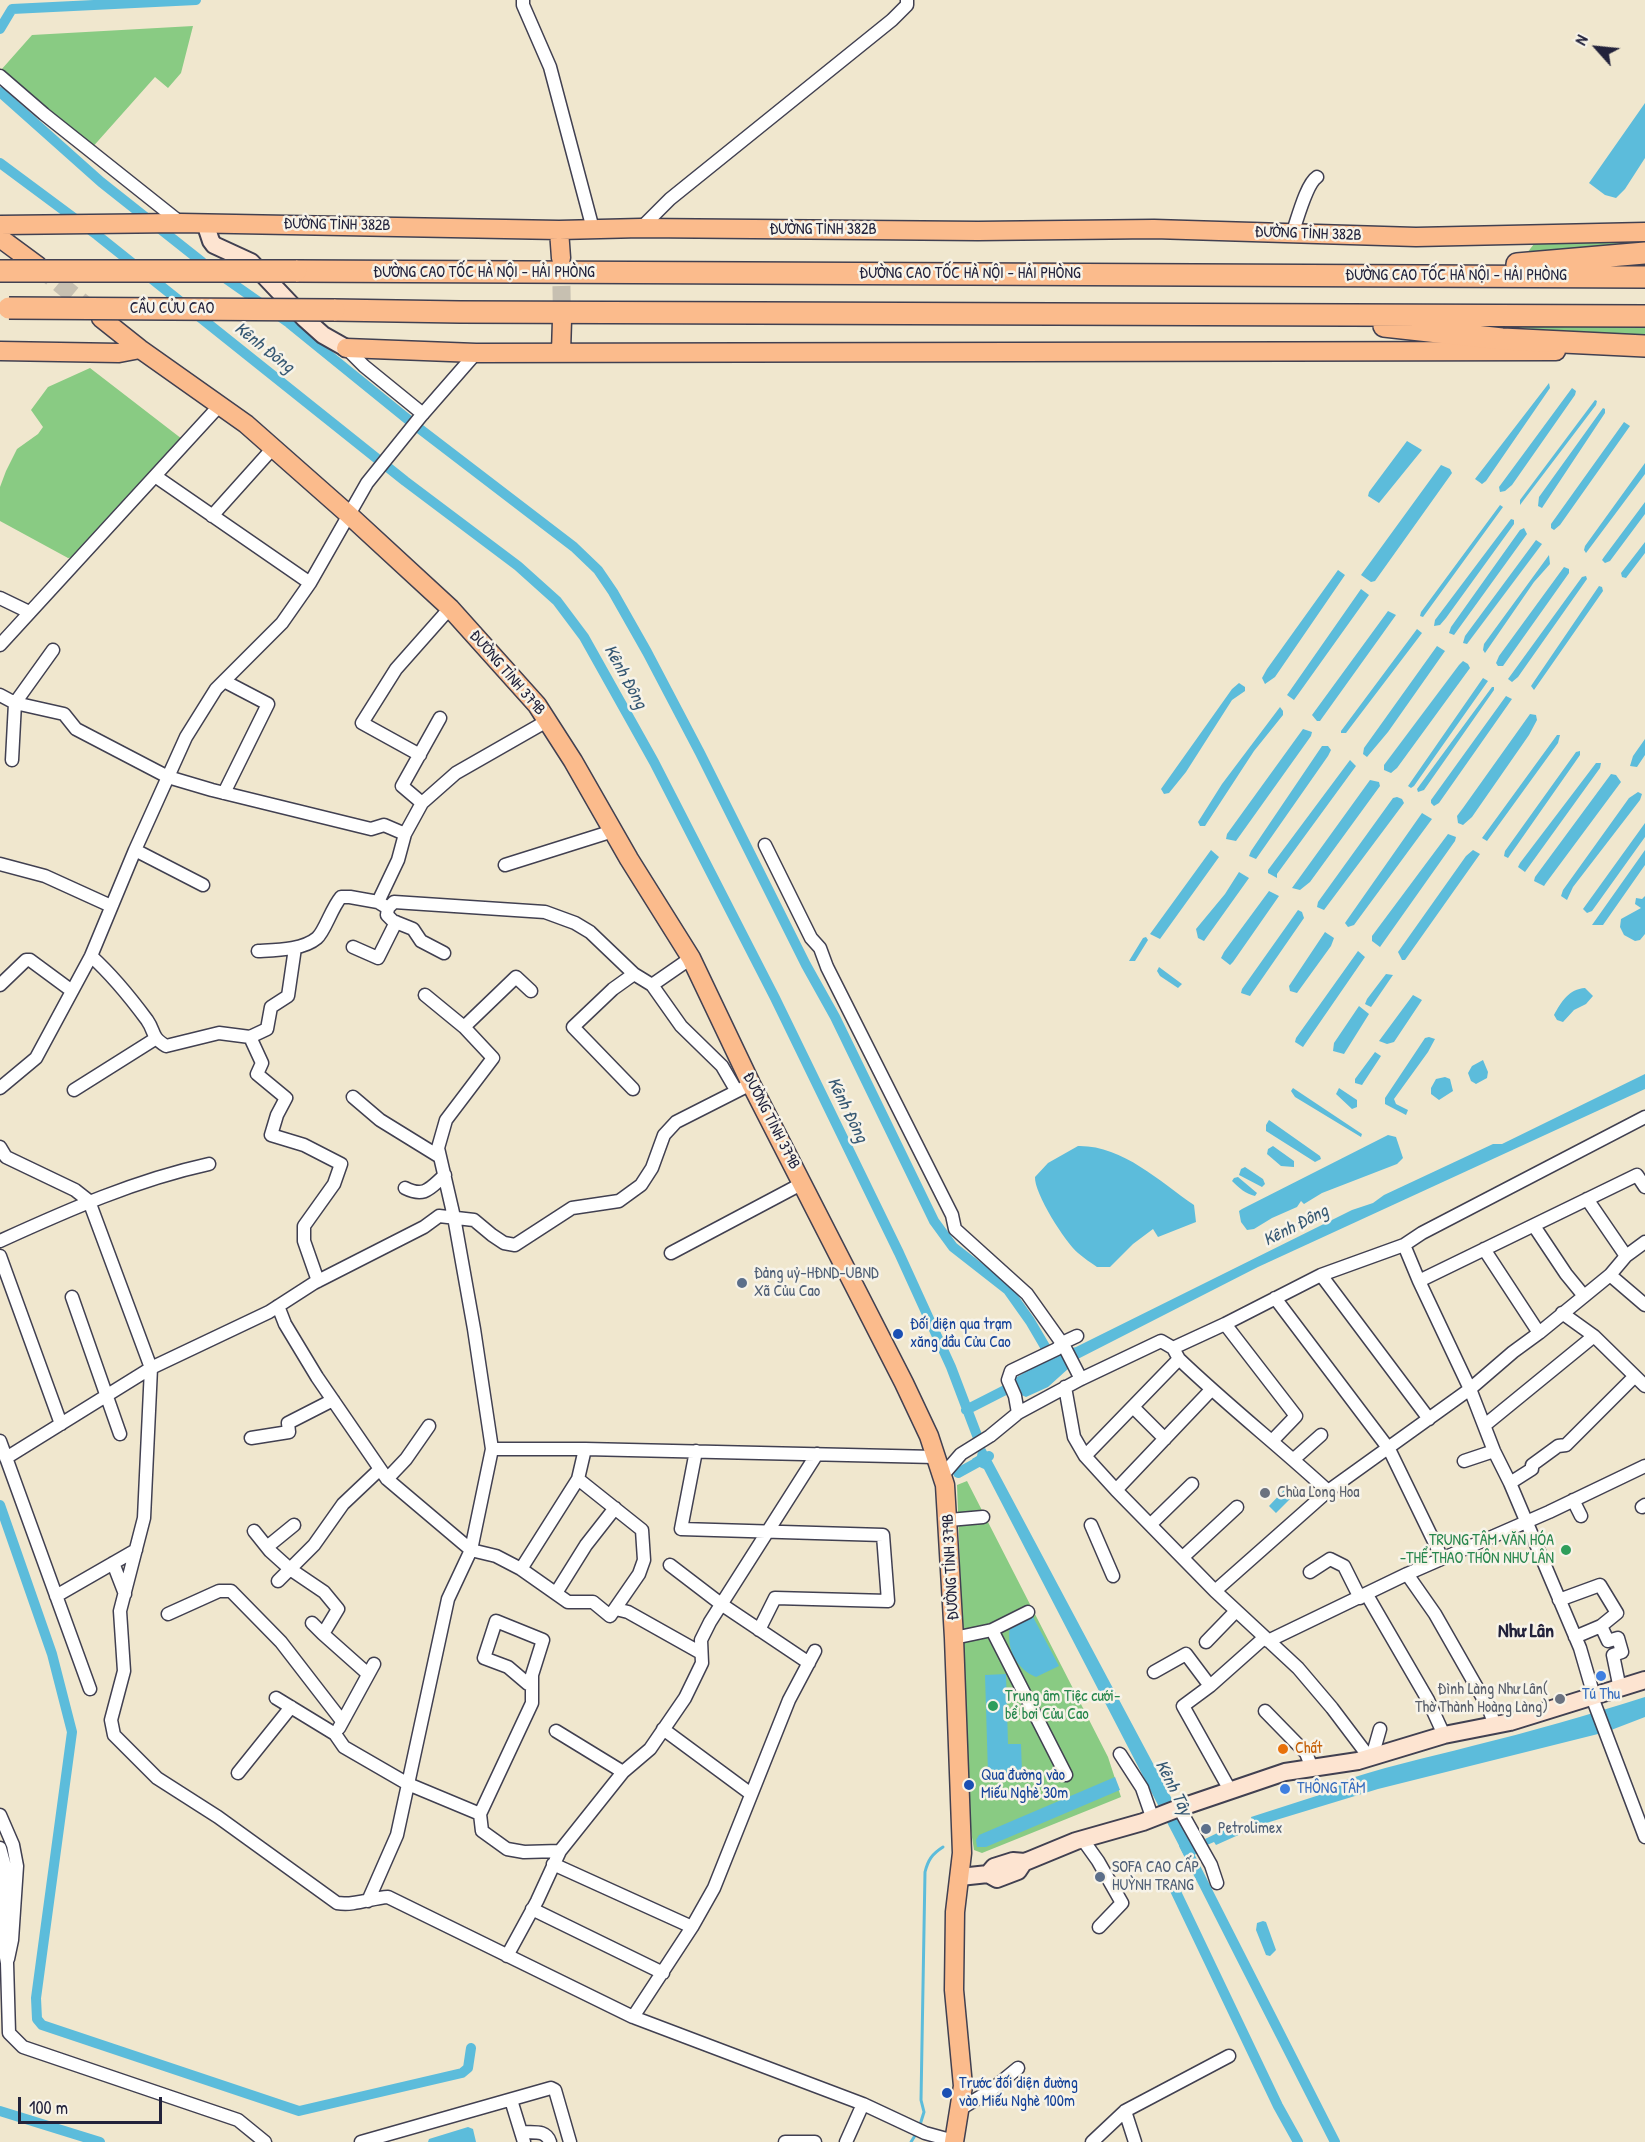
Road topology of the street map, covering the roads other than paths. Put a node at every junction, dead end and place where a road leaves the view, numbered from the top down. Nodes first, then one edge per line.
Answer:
1 (523, 3) edge
2 (907, 3) edge
3 (0, 76) edge
4 (1317, 177) dead end
5 (176, 223) junction
6 (205, 223) junction
7 (0, 225) edge
8 (641, 228) junction
9 (592, 229) junction
10 (559, 230) junction
11 (1645, 232) edge
12 (1292, 234) junction
13 (0, 238) edge
14 (1645, 253) edge
15 (561, 258) tunnel mouth
16 (38, 266) tunnel mouth
17 (0, 271) edge
18 (460, 273) junction
19 (1645, 277) edge
20 (5, 308) edge
21 (955, 312) junction
22 (1645, 316) edge
23 (101, 318) tunnel mouth
24 (562, 320) tunnel mouth
25 (1645, 346) edge
26 (346, 348) junction
27 (140, 349) junction
28 (0, 351) edge
29 (561, 352) junction
30 (476, 353) junction
31 (1645, 353) edge
32 (220, 405) junction
33 (422, 415) junction
34 (273, 448) junction
35 (155, 476) junction
36 (348, 514) junction
37 (212, 516) junction
38 (310, 583) junction
39 (0, 598) edge
40 (450, 608) junction
41 (29, 612) junction
42 (0, 645) edge
43 (53, 650) dead end
44 (224, 681) junction
45 (0, 695) edge
46 (15, 703) junction
47 (440, 718) dead end
48 (547, 721) junction
49 (420, 755) junction
50 (12, 760) dead end
51 (168, 777) junction
52 (224, 793) junction
53 (422, 803) junction
54 (613, 831) junction
55 (405, 834) junction
56 (765, 845) dead end
57 (135, 850) junction
58 (0, 864) edge
59 (505, 866) dead end
60 (202, 885) dead end
61 (383, 905) junction
62 (111, 906) junction
63 (396, 922) junction
64 (353, 947) dead end
65 (295, 948) junction
66 (258, 951) dead end
67 (444, 953) dead end
68 (91, 956) junction
69 (691, 958) junction
70 (634, 974) junction
71 (0, 985) edge
72 (652, 985) junction
73 (72, 991) junction
74 (531, 991) dead end
75 (425, 995) dead end
76 (464, 1027) junction
77 (250, 1037) junction
78 (155, 1039) junction
79 (743, 1087) junction
80 (0, 1088) edge
81 (633, 1089) dead end
82 (74, 1090) dead end
83 (353, 1097) dead end
84 (1645, 1117) edge
85 (0, 1147) edge
86 (440, 1157) junction
87 (209, 1164) dead end
88 (445, 1175) junction
89 (803, 1183) junction
90 (1645, 1187) edge
91 (405, 1188) dead end
92 (1587, 1199) junction
93 (89, 1201) junction
94 (454, 1217) junction
95 (1534, 1226) junction
96 (0, 1241) edge
97 (1645, 1242) edge
98 (1404, 1245) junction
99 (1484, 1248) junction
100 (671, 1253) dead end
101 (0, 1256) edge
102 (1626, 1256) junction
103 (1321, 1275) junction
104 (1610, 1275) junction
105 (318, 1281) junction
106 (1419, 1281) junction
107 (1584, 1296) junction
108 (72, 1297) dead end
109 (1275, 1298) junction
110 (1645, 1305) edge
111 (278, 1306) junction
112 (1562, 1313) junction
113 (1225, 1324) junction
114 (1539, 1333) junction
115 (1077, 1336) dead end
116 (1594, 1336) junction
117 (1063, 1344) junction
118 (1176, 1354) junction
119 (151, 1368) junction
120 (1081, 1379) junction
121 (1638, 1379) edge
122 (1065, 1387) junction
123 (1470, 1389) junction
124 (1211, 1390) junction
125 (106, 1396) junction
126 (333, 1400) junction
127 (1133, 1407) junction
128 (1018, 1413) junction
129 (1429, 1419) junction
130 (61, 1424) junction
131 (429, 1425) dead end
132 (1485, 1425) junction
133 (120, 1434) dead end
134 (1321, 1435) dead end
135 (251, 1438) dead end
136 (1165, 1439) junction
137 (0, 1441) edge
138 (1272, 1441) junction
139 (492, 1449) junction
140 (585, 1449) junction
141 (1389, 1449) junction
142 (696, 1451) junction
143 (1494, 1451) junction
144 (817, 1454) junction
145 (1085, 1456) junction
146 (935, 1457) junction
147 (6, 1458) junction
148 (1294, 1460) junction
149 (1464, 1461) dead end
150 (1645, 1466) edge
151 (383, 1474) junction
152 (942, 1476) junction
153 (578, 1479) junction
154 (1510, 1483) junction
155 (1192, 1484) dead end
156 (1116, 1490) junction
157 (1328, 1491) junction
158 (1573, 1500) junction
159 (1237, 1507) dead end
160 (615, 1508) junction
161 (1581, 1516) dead end
162 (983, 1517) dead end
163 (949, 1520) junction
164 (1526, 1522) junction
165 (1151, 1524) junction
166 (294, 1525) dead end
167 (1091, 1525) dead end
168 (254, 1531) dead end
169 (768, 1531) junction
170 (267, 1547) junction
171 (136, 1550) junction
172 (471, 1550) junction
173 (1183, 1557) junction
174 (1442, 1558) junction
175 (113, 1563) junction
176 (670, 1566) dead end
177 (290, 1569) junction
178 (521, 1569) junction
179 (1310, 1572) dead end
180 (1407, 1575) junction
181 (1113, 1576) dead end
182 (278, 1581) dead end
183 (1215, 1591) junction
184 (556, 1593) junction
185 (124, 1594) junction
186 (56, 1596) junction
187 (1364, 1596) junction
188 (1558, 1600) junction
189 (721, 1604) junction
190 (616, 1609) junction
191 (1236, 1611) junction
192 (1028, 1612) dead end
193 (168, 1614) dead end
194 (312, 1623) dead end
195 (1601, 1626) junction
196 (759, 1630) junction
197 (992, 1630) junction
198 (323, 1634) junction
199 (1575, 1637) junction
200 (954, 1638) junction
201 (1266, 1640) junction
202 (1206, 1642) dead end
203 (701, 1653) junction
204 (1155, 1672) dead end
205 (1645, 1680) edge
206 (528, 1684) dead end
207 (1210, 1686) junction
208 (90, 1689) dead end
209 (1620, 1689) junction
210 (276, 1698) dead end
211 (1595, 1702) junction
212 (291, 1707) junction
213 (1265, 1711) dead end
214 (342, 1721) junction
215 (1495, 1725) junction
216 (663, 1729) junction
217 (1380, 1729) dead end
218 (556, 1731) dead end
219 (335, 1734) junction
220 (1444, 1735) junction
221 (1120, 1754) dead end
222 (1370, 1757) junction
223 (1312, 1768) junction
224 (623, 1772) junction
225 (238, 1773) dead end
226 (1066, 1776) dead end
227 (408, 1784) junction
228 (1230, 1790) junction
229 (751, 1794) junction
230 (1180, 1807) junction
231 (480, 1814) junction
232 (1152, 1814) junction
233 (0, 1815) edge
234 (1645, 1837) edge
235 (1083, 1840) junction
236 (0, 1848) edge
237 (560, 1851) junction
238 (553, 1864) junction
239 (960, 1877) junction
240 (1217, 1884) dead end
241 (368, 1901) junction
242 (532, 1909) junction
243 (1099, 1927) dead end
244 (692, 1928) junction
245 (507, 1956) junction
246 (7, 1963) junction
247 (663, 1973) junction
248 (633, 2017) junction
249 (1229, 2056) dead end
250 (1018, 2068) dead end
251 (511, 2100) junction
252 (863, 2104) junction
253 (960, 2109) junction
254 (1125, 2111) junction
255 (395, 2137) edge
256 (523, 2137) edge
257 (954, 2141) edge
258 (265, 2142) edge
259 (361, 2142) edge
260 (550, 2142) edge
261 (570, 2142) edge
262 (786, 2142) edge
263 (815, 2142) edge
264 (846, 2142) edge
265 (1092, 2142) edge
266 (1135, 2142) edge

1 - 9 street
2 - 8 street
3 - 5 street
4 - 12 street
5 - 6 main road, ĐƯỜNG TỈNH 382B
5 - 7 main road, ĐƯỜNG TỈNH 382B
6 - 10 main road, ĐƯỜNG TỈNH 382B
6 - 26 main road
8 - 9 main road, ĐƯỜNG TỈNH 382B
8 - 12 main road, ĐƯỜNG TỈNH 382B
9 - 10 main road, ĐƯỜNG TỈNH 382B
10 - 15 main road
11 - 12 main road, ĐƯỜNG TỈNH 382B
13 - 16 main road
14 - 18 highway
17 - 18 highway, ĐƯỜNG CAO TỐC HÀ NỘI - HẢI PHÒNG, bridge
18 - 19 highway, ĐƯỜNG CAO TỐC HÀ NỘI - HẢI PHÒNG
20 - 21 highway, CẦU CỬU CAO, bridge
21 - 22 highway
21 - 25 highway
23 - 27 main road, ĐƯỜNG TỈNH 379B
24 - 29 main road
26 - 30 main road
26 - 33 street
27 - 28 main road
27 - 32 main road, ĐƯỜNG TỈNH 379B
29 - 30 main road
29 - 31 main road
30 - 33 street
32 - 34 main road, ĐƯỜNG TỈNH 379B
32 - 35 street
33 - 36 street
34 - 36 main road, ĐƯỜNG TỈNH 379B
34 - 37 street
35 - 37 street
35 - 41 street
36 - 38 street
36 - 40 main road, ĐƯỜNG TỈNH 379B
37 - 38 street
38 - 44 street
39 - 41 street
40 - 48 main road, ĐƯỜNG TỈNH 379B
40 - 49 street
41 - 42 street
43 - 46 street
44 - 51 street
44 - 52 street
45 - 46 street
46 - 50 street
46 - 51 street
47 - 49 street
48 - 53 street
48 - 54 main road, ĐƯỜNG TỈNH 379B
49 - 53 street
51 - 52 street
51 - 57 street
52 - 55 street
53 - 55 street
54 - 59 street
54 - 69 main road, ĐƯỜNG TỈNH 379B
55 - 61 street
56 - 117 street
57 - 60 street
57 - 62 street
58 - 62 street
61 - 63 street
61 - 65 street
61 - 70 street
62 - 68 street
63 - 64 street
63 - 67 street
65 - 66 street
65 - 77 street
68 - 73 street
68 - 78 street
69 - 72 street
69 - 79 main road, ĐƯỜNG TỈNH 379B
70 - 72 street
70 - 81 street
71 - 73 street
72 - 79 street
73 - 80 street
74 - 76 street
75 - 76 street
76 - 86 street
77 - 78 street
77 - 105 street
78 - 82 street
79 - 89 main road, ĐƯỜNG TỈNH 379B
79 - 94 street
83 - 86 street
84 - 98 street
85 - 93 street
86 - 88 street
87 - 93 street
88 - 91 street
88 - 94 street
89 - 100 street
89 - 146 main road, ĐƯỜNG TỈNH 379B
90 - 92 street
92 - 95 street
92 - 102 street
93 - 96 street
93 - 119 street
94 - 105 street
94 - 139 street
95 - 99 street
95 - 107 street
97 - 102 street
98 - 103 street
98 - 106 street
99 - 106 street
99 - 114 street
101 - 130 street
102 - 104 street
103 - 109 street
103 - 129 street
104 - 107 street
104 - 110 street
105 - 111 street
106 - 123 street
107 - 112 street
108 - 125 street
109 - 113 street
109 - 141 street
111 - 119 street
111 - 126 street
112 - 114 street
112 - 116 street
113 - 118 street
113 - 138 street
114 - 123 street
115 - 117 street
116 - 121 street
116 - 132 street
117 - 120 street
117 - 128 street
118 - 120 street
118 - 124 street
118 - 127 street
119 - 125 street
119 - 171 street
120 - 122 street
121 - 154 street
122 - 128 street
122 - 145 street
123 - 129 street
123 - 132 street
124 - 136 street
124 - 138 street
125 - 130 street
125 - 133 street
126 - 135 street
126 - 151 street
127 - 136 street
127 - 145 street
128 - 152 street
129 - 141 street
130 - 147 street
131 - 151 street
132 - 143 street
134 - 148 street
136 - 156 street
137 - 147 street
138 - 148 street
139 - 140 street
139 - 172 street
140 - 142 street
140 - 153 street
141 - 157 street
141 - 174 street
142 - 144 street
142 - 169 street
143 - 149 street
143 - 154 street
144 - 146 street
144 - 169 street
145 - 156 street
146 - 152 main road, ĐƯỜNG TỈNH 379B
147 - 186 street
148 - 157 street
150 - 158 street
151 - 172 street
151 - 177 street
152 - 163 main road, ĐƯỜNG TỈNH 379B
153 - 160 street
153 - 178 street
154 - 164 street
155 - 165 street
156 - 165 street
157 - 183 street
158 - 161 street
158 - 164 street
159 - 173 street
160 - 184 street
160 - 190 street
162 - 163 street
163 - 200 main road, ĐƯỜNG TỈNH 379B
164 - 174 street
164 - 188 street
165 - 173 street
166 - 170 street
167 - 181 street
168 - 170 street
169 - 189 street
169 - 196 street
170 - 177 street
171 - 175 street
171 - 185 street
172 - 178 street
172 - 227 street
173 - 183 street
174 - 180 street
175 - 185 street
175 - 186 street
176 - 189 street
177 - 182 street
177 - 198 street
178 - 184 street
179 - 187 street
180 - 187 street
180 - 215 street
183 - 191 street
184 - 190 street
185 - 241 street
186 - 208 street
187 - 201 street
187 - 220 street
188 - 195 street
188 - 199 street
189 - 196 street
189 - 203 street
190 - 203 street
191 - 201 street
191 - 202 street
192 - 197 street
193 - 214 street
194 - 198 street
195 - 199 street
195 - 209 street
196 - 229 street
197 - 200 street
197 - 226 street
198 - 214 street
199 - 211 street
200 - 239 main road, ĐƯỜNG TỈNH 379B
201 - 207 street
201 - 222 street
203 - 216 street
204 - 207 street
205 - 209 main road
206 - 231 street
207 - 228 street
209 - 211 main road
210 - 212 street
211 - 215 main road
211 - 234 street
212 - 219 street
212 - 225 street
213 - 223 street
214 - 219 street
215 - 220 main road
216 - 224 street
216 - 229 street
217 - 222 street
218 - 224 street
219 - 227 street
220 - 222 main road
221 - 232 street
222 - 223 main road
223 - 228 main road
224 - 237 street
227 - 231 street
227 - 241 street
228 - 230 main road
229 - 244 street
230 - 232 main road
230 - 240 street
231 - 237 street
232 - 235 main road
233 - 246 street
235 - 239 main road
235 - 243 street
236 - 246 street
237 - 238 street
238 - 242 street
238 - 244 street
239 - 253 main road, ĐƯỜNG TỈNH 379B
241 - 245 street
242 - 245 street
242 - 247 street
244 - 247 street
245 - 248 street
246 - 258 street
247 - 248 street
248 - 252 street
249 - 254 street
250 - 253 street
251 - 255 street
251 - 256 street
251 - 261 street
252 - 257 street
252 - 264 street
253 - 257 main road, ĐƯỜNG TỈNH 379B
254 - 265 street
254 - 266 street
255 - 259 street
256 - 260 street
262 - 263 street

